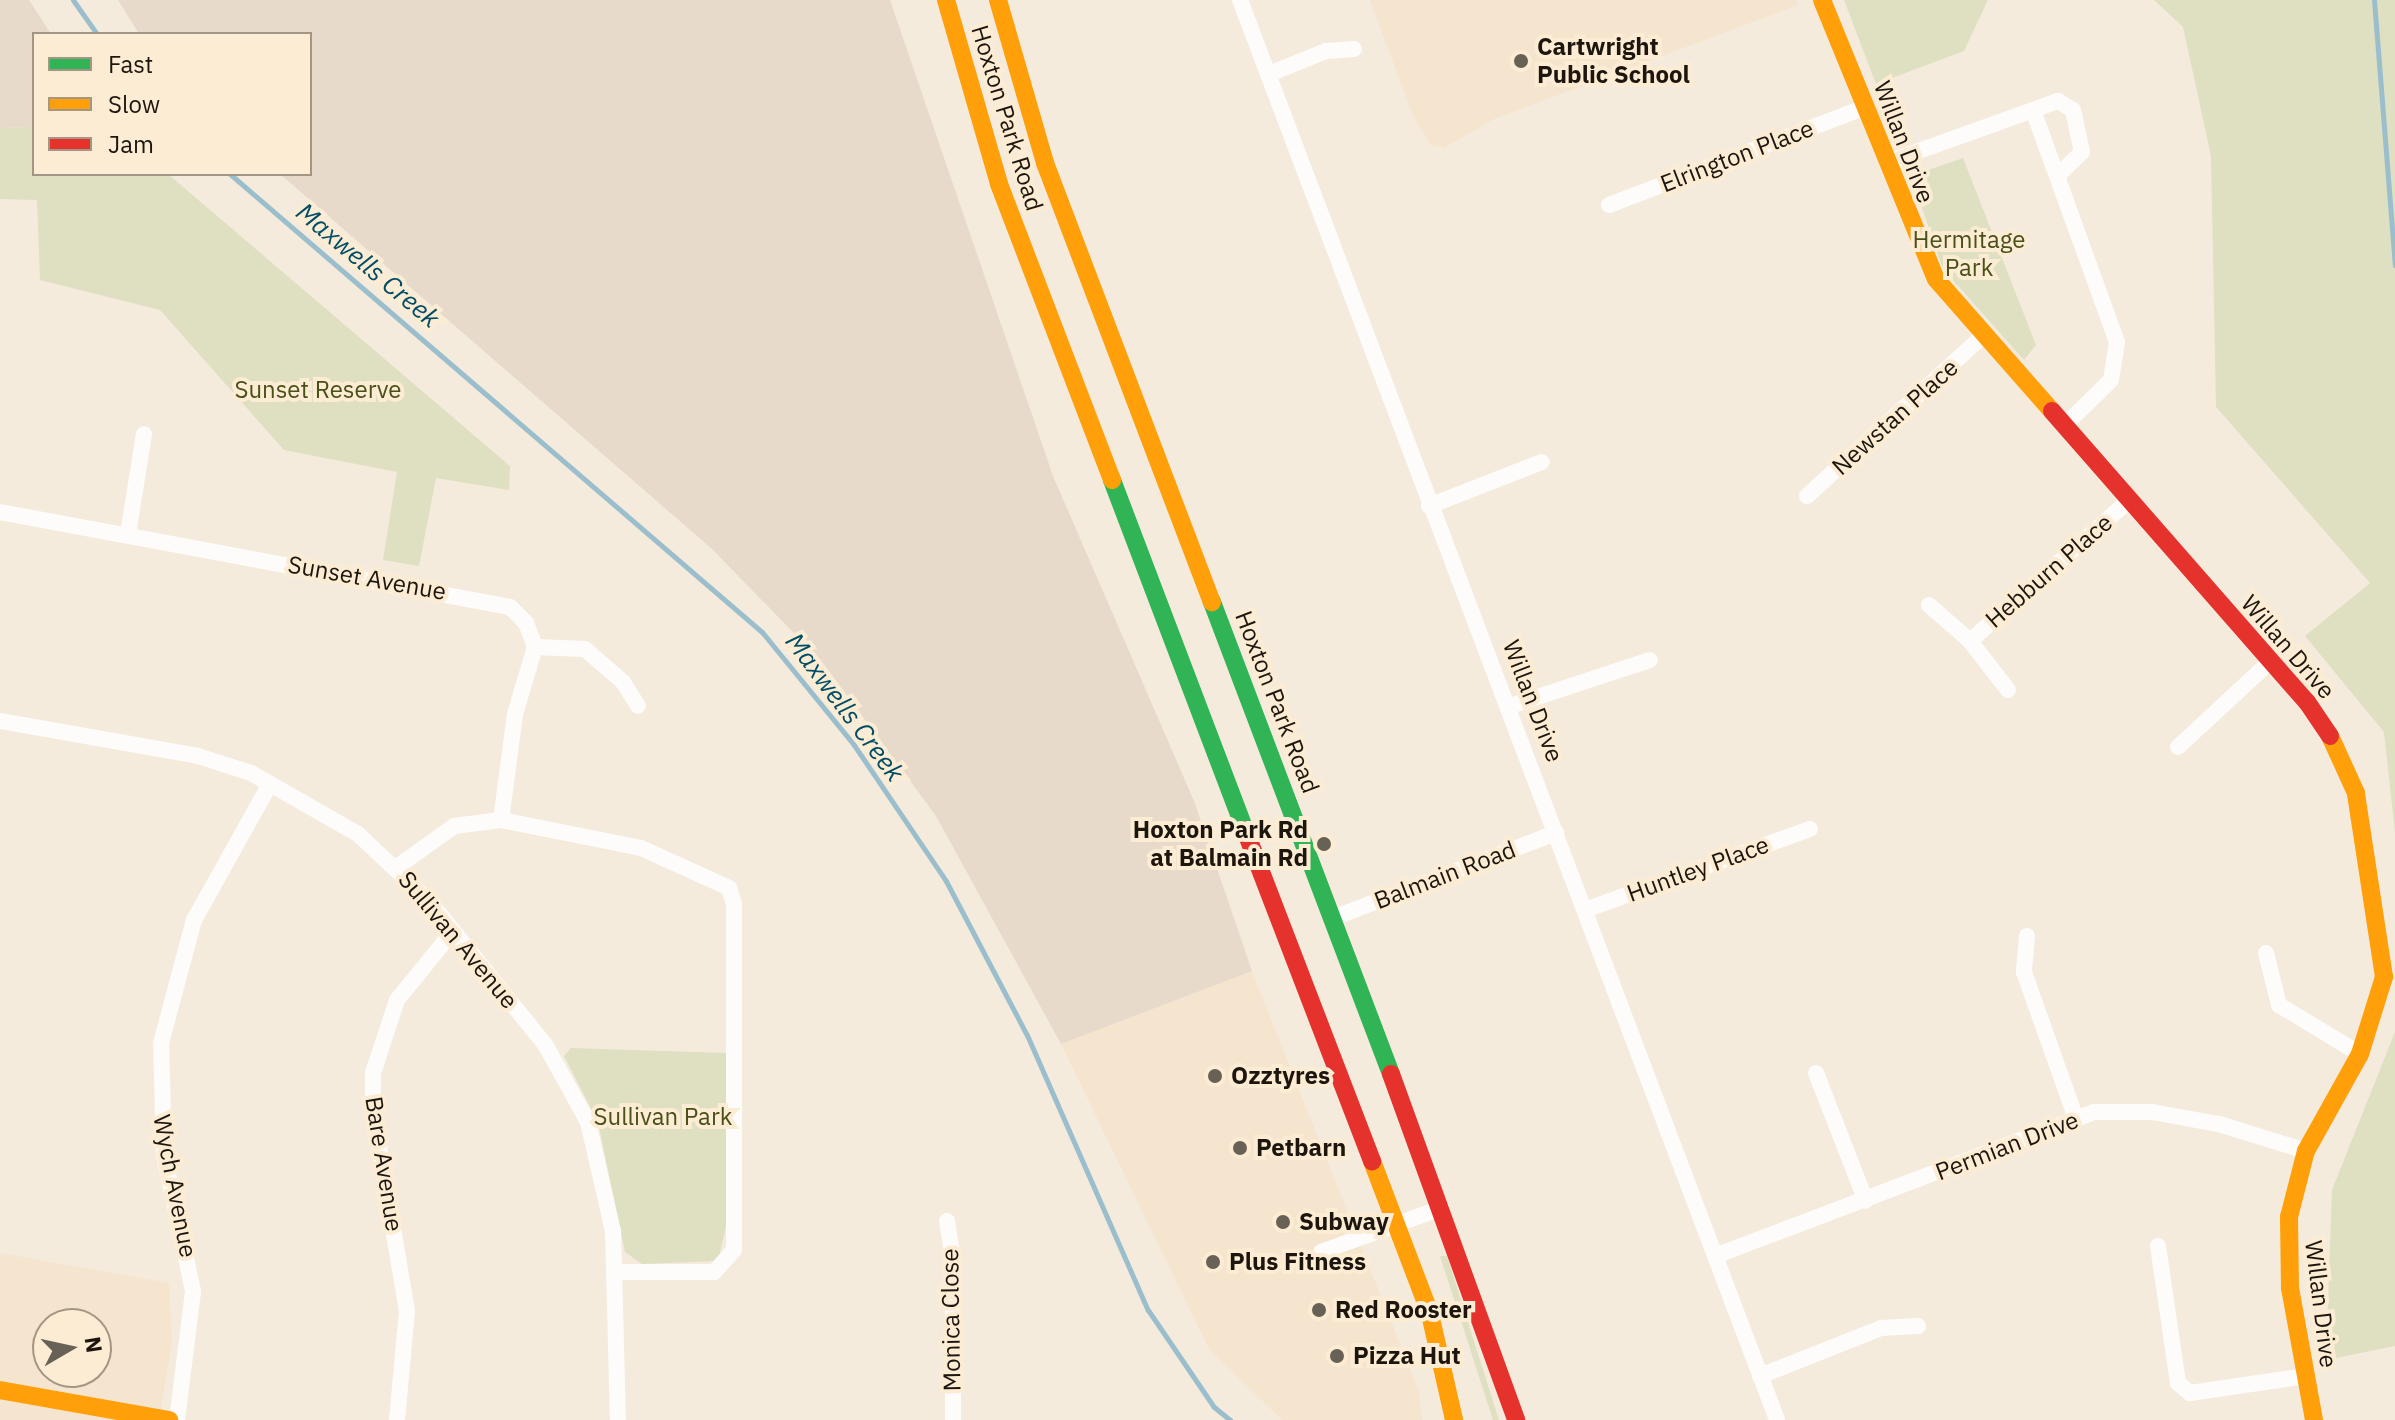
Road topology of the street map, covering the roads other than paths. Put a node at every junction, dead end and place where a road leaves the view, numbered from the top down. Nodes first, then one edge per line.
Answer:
1 (946, 0) edge
2 (998, 0) edge
3 (1240, 0) edge
4 (1822, 0) edge
5 (1354, 49) dead end
6 (1269, 74) junction
7 (1865, 107) junction
8 (2033, 110) junction
9 (1888, 162) junction
10 (2058, 175) junction
11 (1609, 205) dead end
12 (1982, 337) junction
13 (2064, 426) junction
14 (144, 434) dead end
15 (1542, 462) dead end
16 (1807, 496) dead end
17 (2128, 501) junction
18 (1429, 506) junction
19 (0, 512) edge
20 (128, 534) junction
21 (1929, 605) dead end
22 (1970, 641) junction
23 (535, 647) junction
24 (1650, 660) dead end
25 (2271, 661) junction
26 (2008, 690) dead end
27 (638, 706) dead end
28 (1510, 706) junction
29 (0, 721) edge
30 (2178, 747) dead end
31 (270, 784) junction
32 (501, 820) junction
33 (1810, 829) dead end
34 (1556, 833) junction
35 (397, 867) junction
36 (1585, 910) junction
37 (1333, 918) junction
38 (453, 931) junction
39 (2027, 936) dead end
40 (2266, 953) dead end
41 (2360, 1054) junction
42 (1816, 1073) dead end
43 (2076, 1119) junction
44 (2306, 1151) junction
45 (1866, 1201) junction
46 (1441, 1208) junction
47 (947, 1221) dead end
48 (1396, 1225) junction
49 (2158, 1246) dead end
50 (1321, 1252) dead end
51 (1715, 1256) junction
52 (616, 1272) junction
53 (1918, 1326) dead end
54 (1760, 1376) junction
55 (2306, 1376) junction
56 (0, 1390) edge
57 (169, 1420) edge
58 (177, 1420) edge
59 (397, 1420) edge
60 (618, 1420) edge
61 (953, 1420) edge
62 (1454, 1420) edge
63 (1516, 1420) edge
64 (1777, 1420) edge
65 (2314, 1420) edge

1 - 48 main road, Hoxton Park Road
2 - 37 main road, Hoxton Park Road
3 - 6 street, Willan Drive
4 - 7 main road, Willan Drive
5 - 6 street
6 - 18 street, Willan Drive
7 - 9 main road, Willan Drive
7 - 11 street, Elrington Place
8 - 9 street
8 - 10 street
8 - 10 street
9 - 12 main road, Willan Drive
10 - 13 street
12 - 13 main road, Willan Drive
12 - 16 street, Newstan Place
13 - 17 main road, Willan Drive
14 - 20 street
15 - 18 street
17 - 22 street, Hebburn Place
17 - 25 main road, Willan Drive
18 - 28 street, Willan Drive
19 - 20 street, Sunset Avenue
20 - 23 street, Sunset Avenue
21 - 22 street, Hebburn Place
22 - 26 street, Hebburn Place
23 - 27 street
23 - 32 street
24 - 28 street
25 - 30 street
25 - 41 main road, Willan Drive
28 - 34 street, Willan Drive
29 - 31 street, Sullivan Avenue
31 - 35 street, Sullivan Avenue
31 - 58 street, Wych Avenue
32 - 35 street
32 - 52 street
33 - 36 street, Huntley Place
34 - 36 street, Willan Drive
34 - 37 street, Balmain Road
35 - 38 street, Sullivan Avenue
36 - 51 street, Willan Drive
37 - 46 main road, Hoxton Park Road
38 - 52 street, Sullivan Avenue
38 - 59 street, Bare Avenue
39 - 43 street
40 - 41 street
41 - 44 main road, Willan Drive
42 - 45 street
43 - 44 street, Permian Drive
43 - 45 street, Permian Drive
44 - 55 main road, Willan Drive
45 - 51 street, Permian Drive
46 - 48 street
46 - 63 main road, Hoxton Park Road
47 - 61 street, Monica Close
48 - 50 street
48 - 62 main road, Hoxton Park Road
49 - 55 street
51 - 54 street, Willan Drive
52 - 60 street, Sullivan Avenue
53 - 54 street
54 - 64 street, Willan Drive
55 - 65 main road, Willan Drive
56 - 57 main road

